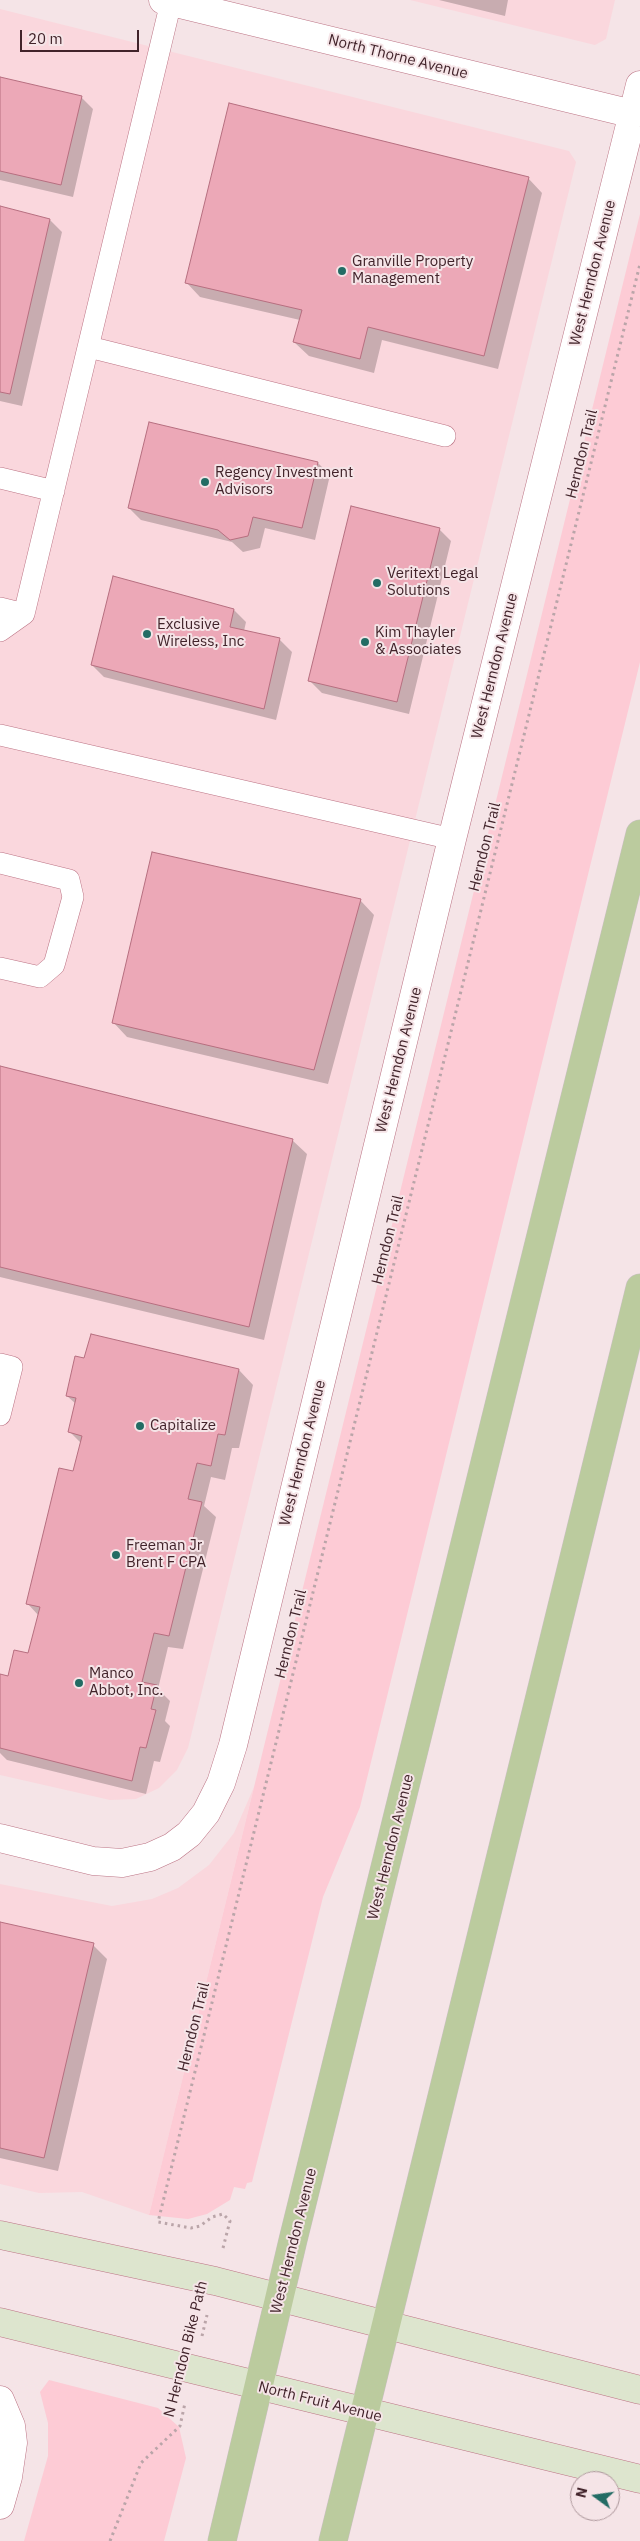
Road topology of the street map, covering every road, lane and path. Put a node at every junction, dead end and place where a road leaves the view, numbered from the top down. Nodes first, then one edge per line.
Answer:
1 (167, 1) edge
2 (640, 85) edge
3 (633, 114) junction
4 (640, 264) edge
5 (89, 347) junction
6 (445, 436) dead end
7 (0, 478) edge
8 (54, 491) junction
9 (0, 608) edge
10 (24, 614) junction
11 (0, 630) edge
12 (0, 735) edge
13 (640, 834) edge
14 (452, 839) junction
15 (0, 863) edge
16 (0, 968) edge
17 (640, 1288) edge
18 (0, 1364) edge
19 (0, 1415) edge
20 (0, 1838) edge
21 (158, 2222) joint
22 (0, 2234) edge
23 (215, 2281) junction
24 (280, 2297) junction
25 (0, 2322) edge
26 (386, 2323) junction
27 (193, 2370) junction
28 (258, 2386) junction
29 (640, 2390) edge
30 (0, 2400) edge
31 (366, 2413) junction
32 (640, 2479) edge
33 (0, 2505) edge
34 (110, 2541) edge
35 (222, 2541) edge
36 (334, 2541) edge

1 - 3 street, North Thorne Avenue
1 - 5 lane
2 - 3 street, West Herndon Avenue
3 - 14 street, West Herndon Avenue
4 - 21 path, Herndon Trail
5 - 6 lane
5 - 8 lane
7 - 8 lane
8 - 10 lane
9 - 10 lane
10 - 11 lane
12 - 14 lane
13 - 24 main road, West Herndon Avenue
14 - 20 street, West Herndon Avenue
15 - 16 lane
17 - 26 main road
18 - 19 lane
21 - 23 path, N Herndon Bike Path
22 - 23 street
23 - 24 street
23 - 27 path, N Herndon Bike Path
24 - 26 street
24 - 28 main road, West Herndon Avenue
25 - 27 street, North Fruit Avenue
26 - 29 street
26 - 31 main road
27 - 28 street, North Fruit Avenue
27 - 34 path, N Herndon Bike Path
28 - 31 street, North Fruit Avenue
28 - 35 main road, West Herndon Avenue
30 - 33 street
31 - 32 street, North Fruit Avenue
31 - 36 main road

